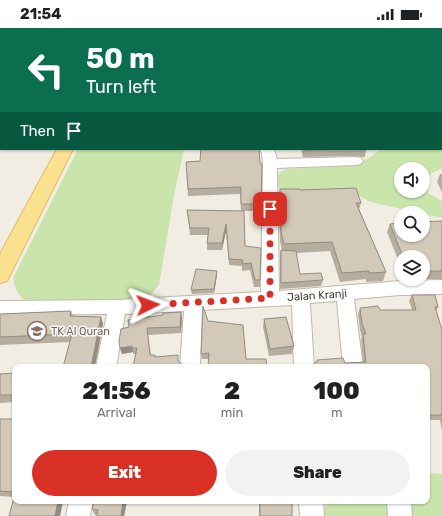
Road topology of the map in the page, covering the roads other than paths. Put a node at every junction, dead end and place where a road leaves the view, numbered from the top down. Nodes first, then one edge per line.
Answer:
1 (64, 150) edge
2 (267, 150) edge
3 (356, 161) dead end
4 (270, 164) junction
5 (0, 275) edge
6 (442, 287) edge
7 (345, 294) junction
8 (301, 297) junction
9 (270, 298) junction
10 (193, 303) junction
11 (118, 307) junction
12 (0, 308) edge
13 (107, 364) edge
14 (190, 364) edge
15 (304, 364) edge
16 (353, 364) edge
17 (80, 504) edge
18 (311, 504) edge
19 (399, 504) edge
20 (78, 516) edge
21 (312, 516) edge
22 (400, 516) edge

1 - 5 main road
2 - 4 street
3 - 4 street
4 - 9 street
6 - 7 street, Jalan Kranji
7 - 8 street, Jalan Kranji
7 - 16 street
8 - 9 street, Jalan Kranji
8 - 15 street
9 - 10 street, Jalan Kranji
10 - 11 street, Jalan Kranji
10 - 14 street
11 - 12 street, Jalan Kranji
11 - 13 street
17 - 20 street
18 - 21 street
19 - 22 street

